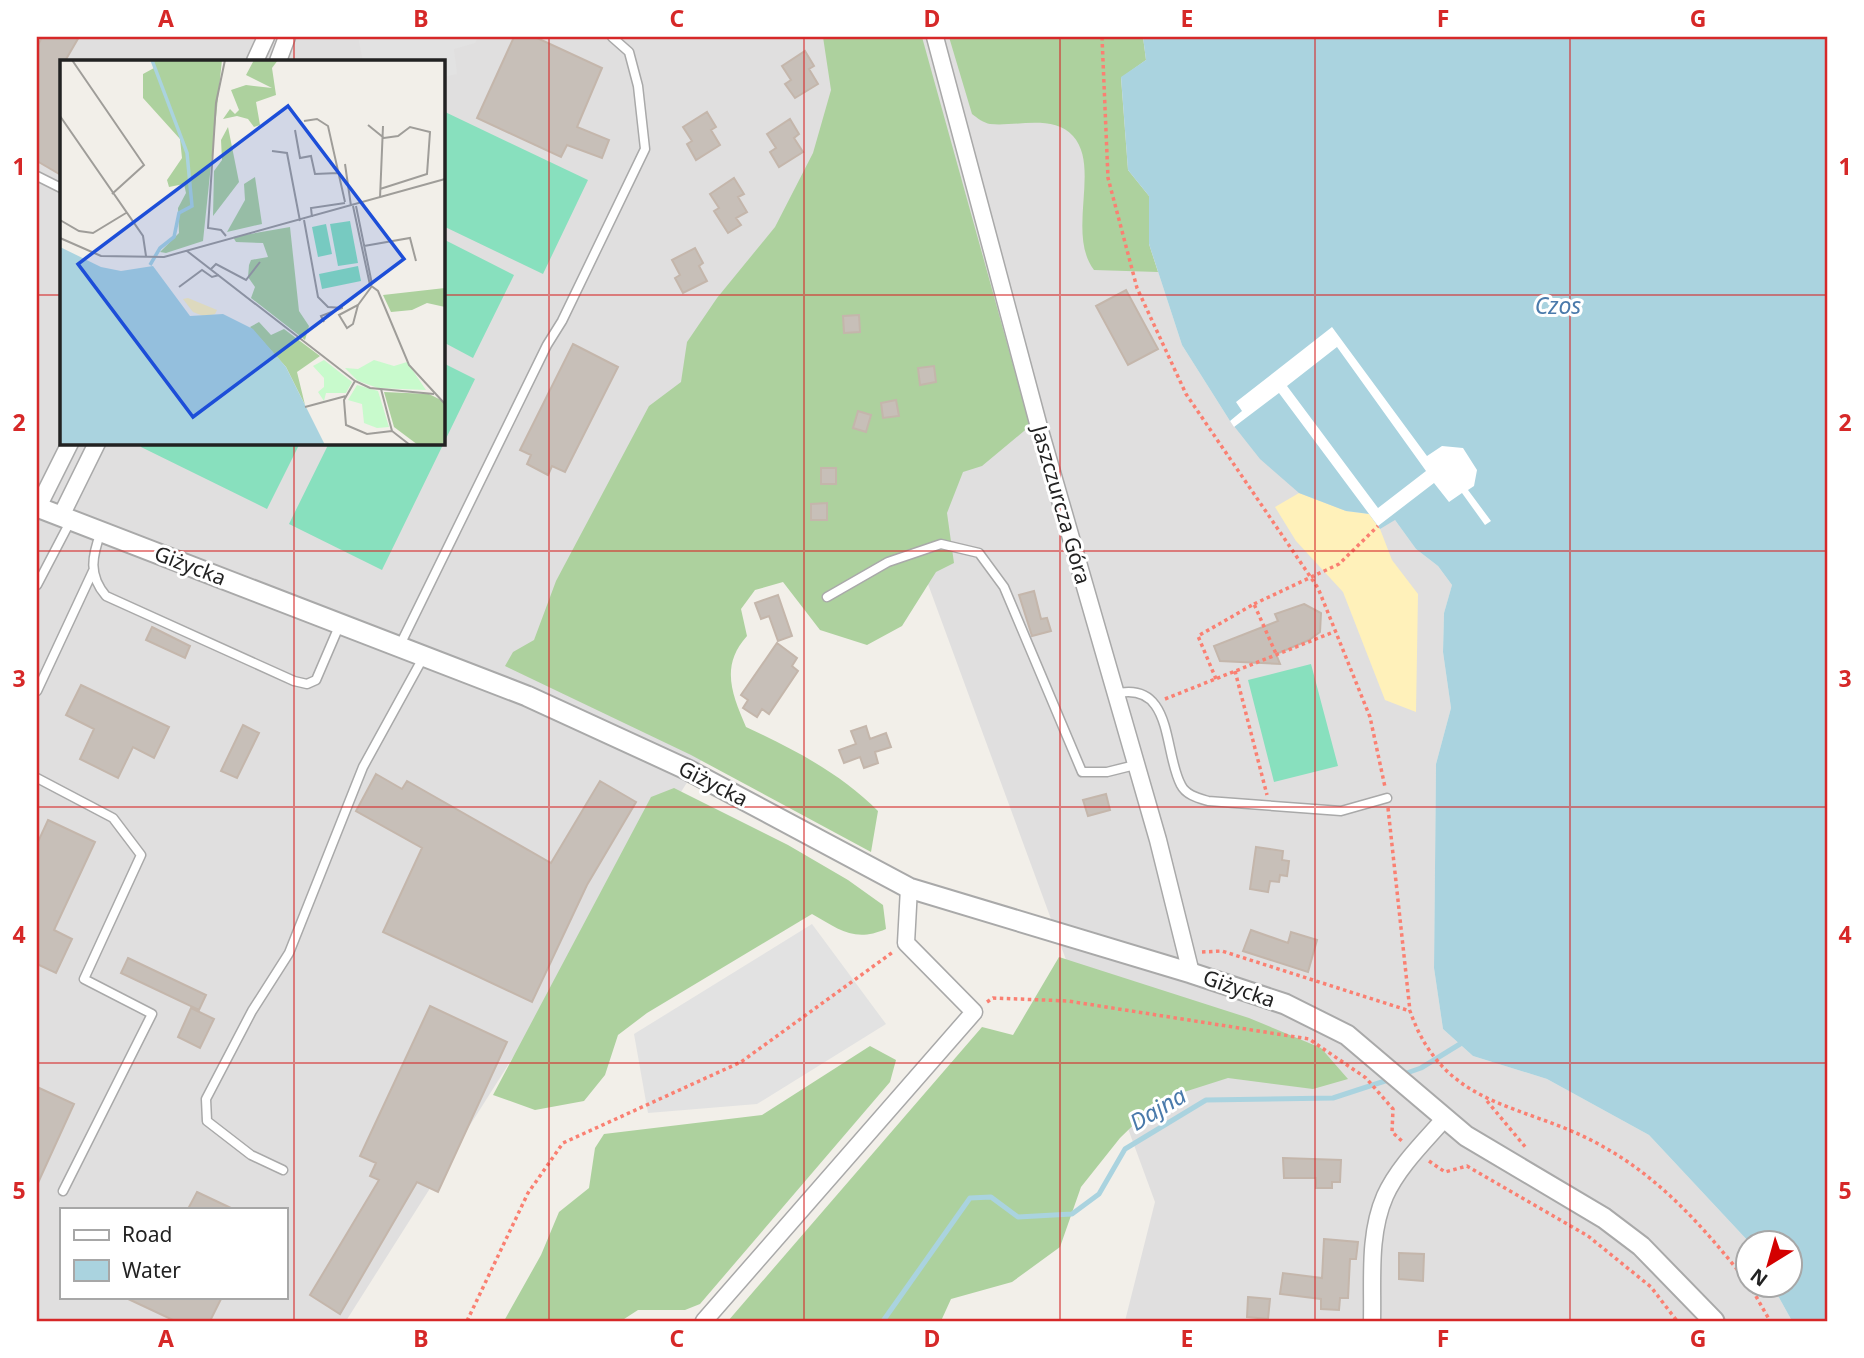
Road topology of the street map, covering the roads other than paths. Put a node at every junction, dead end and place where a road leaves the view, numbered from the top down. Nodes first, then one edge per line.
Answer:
1 (266, 37) edge
2 (287, 37) edge
3 (612, 37) edge
4 (935, 37) edge
5 (255, 60) edge
6 (278, 60) edge
7 (37, 176) edge
8 (60, 188) edge
9 (69, 444) edge
10 (97, 444) edge
11 (37, 507) edge
12 (66, 518) junction
13 (102, 532) junction
14 (93, 571) junction
15 (37, 585) edge
16 (827, 597) dead end
17 (340, 624) junction
18 (399, 647) junction
19 (424, 656) junction
20 (37, 691) edge
21 (1114, 694) junction
22 (1135, 765) junction
23 (37, 778) edge
24 (1387, 797) dead end
25 (909, 888) junction
26 (1191, 973) junction
27 (1445, 1118) junction
28 (283, 1170) dead end
29 (63, 1191) dead end
30 (704, 1321) edge
31 (1372, 1321) edge
32 (1714, 1321) edge

1 - 5 street
2 - 6 street
3 - 18 lane
4 - 21 street, Jaszczurcza Góra
7 - 8 lane
9 - 11 street
10 - 12 street
11 - 12 street, Giżycka
12 - 13 street, Giżycka
12 - 15 lane
13 - 14 lane
13 - 17 street, Giżycka
14 - 17 lane
14 - 20 lane
16 - 22 lane
17 - 18 street, Giżycka
18 - 19 street, Giżycka
19 - 25 street, Giżycka
19 - 28 lane
21 - 22 street, Jaszczurcza Góra
21 - 24 lane
22 - 26 street, Jaszczurcza Góra
23 - 29 lane
25 - 26 street, Giżycka
25 - 30 street
26 - 27 street, Giżycka
27 - 31 street
27 - 32 street

